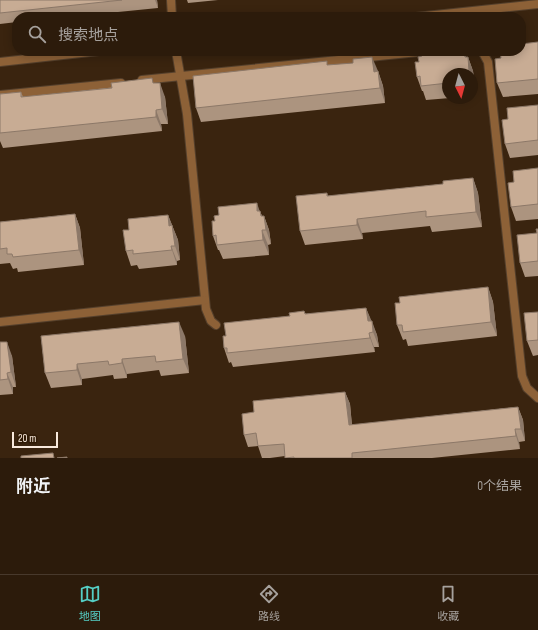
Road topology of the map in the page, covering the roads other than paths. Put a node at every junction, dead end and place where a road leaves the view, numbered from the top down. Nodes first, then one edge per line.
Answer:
1 (171, 0) edge
2 (538, 4) edge
3 (172, 12) edge
4 (463, 12) edge
5 (55, 56) edge
6 (177, 56) edge
7 (380, 56) edge
8 (485, 56) edge
9 (0, 62) edge
10 (180, 77) junction
11 (0, 95) edge
12 (205, 300) junction
13 (0, 322) edge
14 (216, 325) dead end
15 (538, 387) edge
16 (527, 388) junction
17 (538, 398) edge

1 - 3 lane
2 - 4 lane
5 - 9 lane
6 - 10 lane
7 - 10 lane
8 - 16 lane
10 - 11 lane
10 - 12 lane
12 - 13 lane
12 - 14 lane
15 - 16 lane
16 - 17 lane

